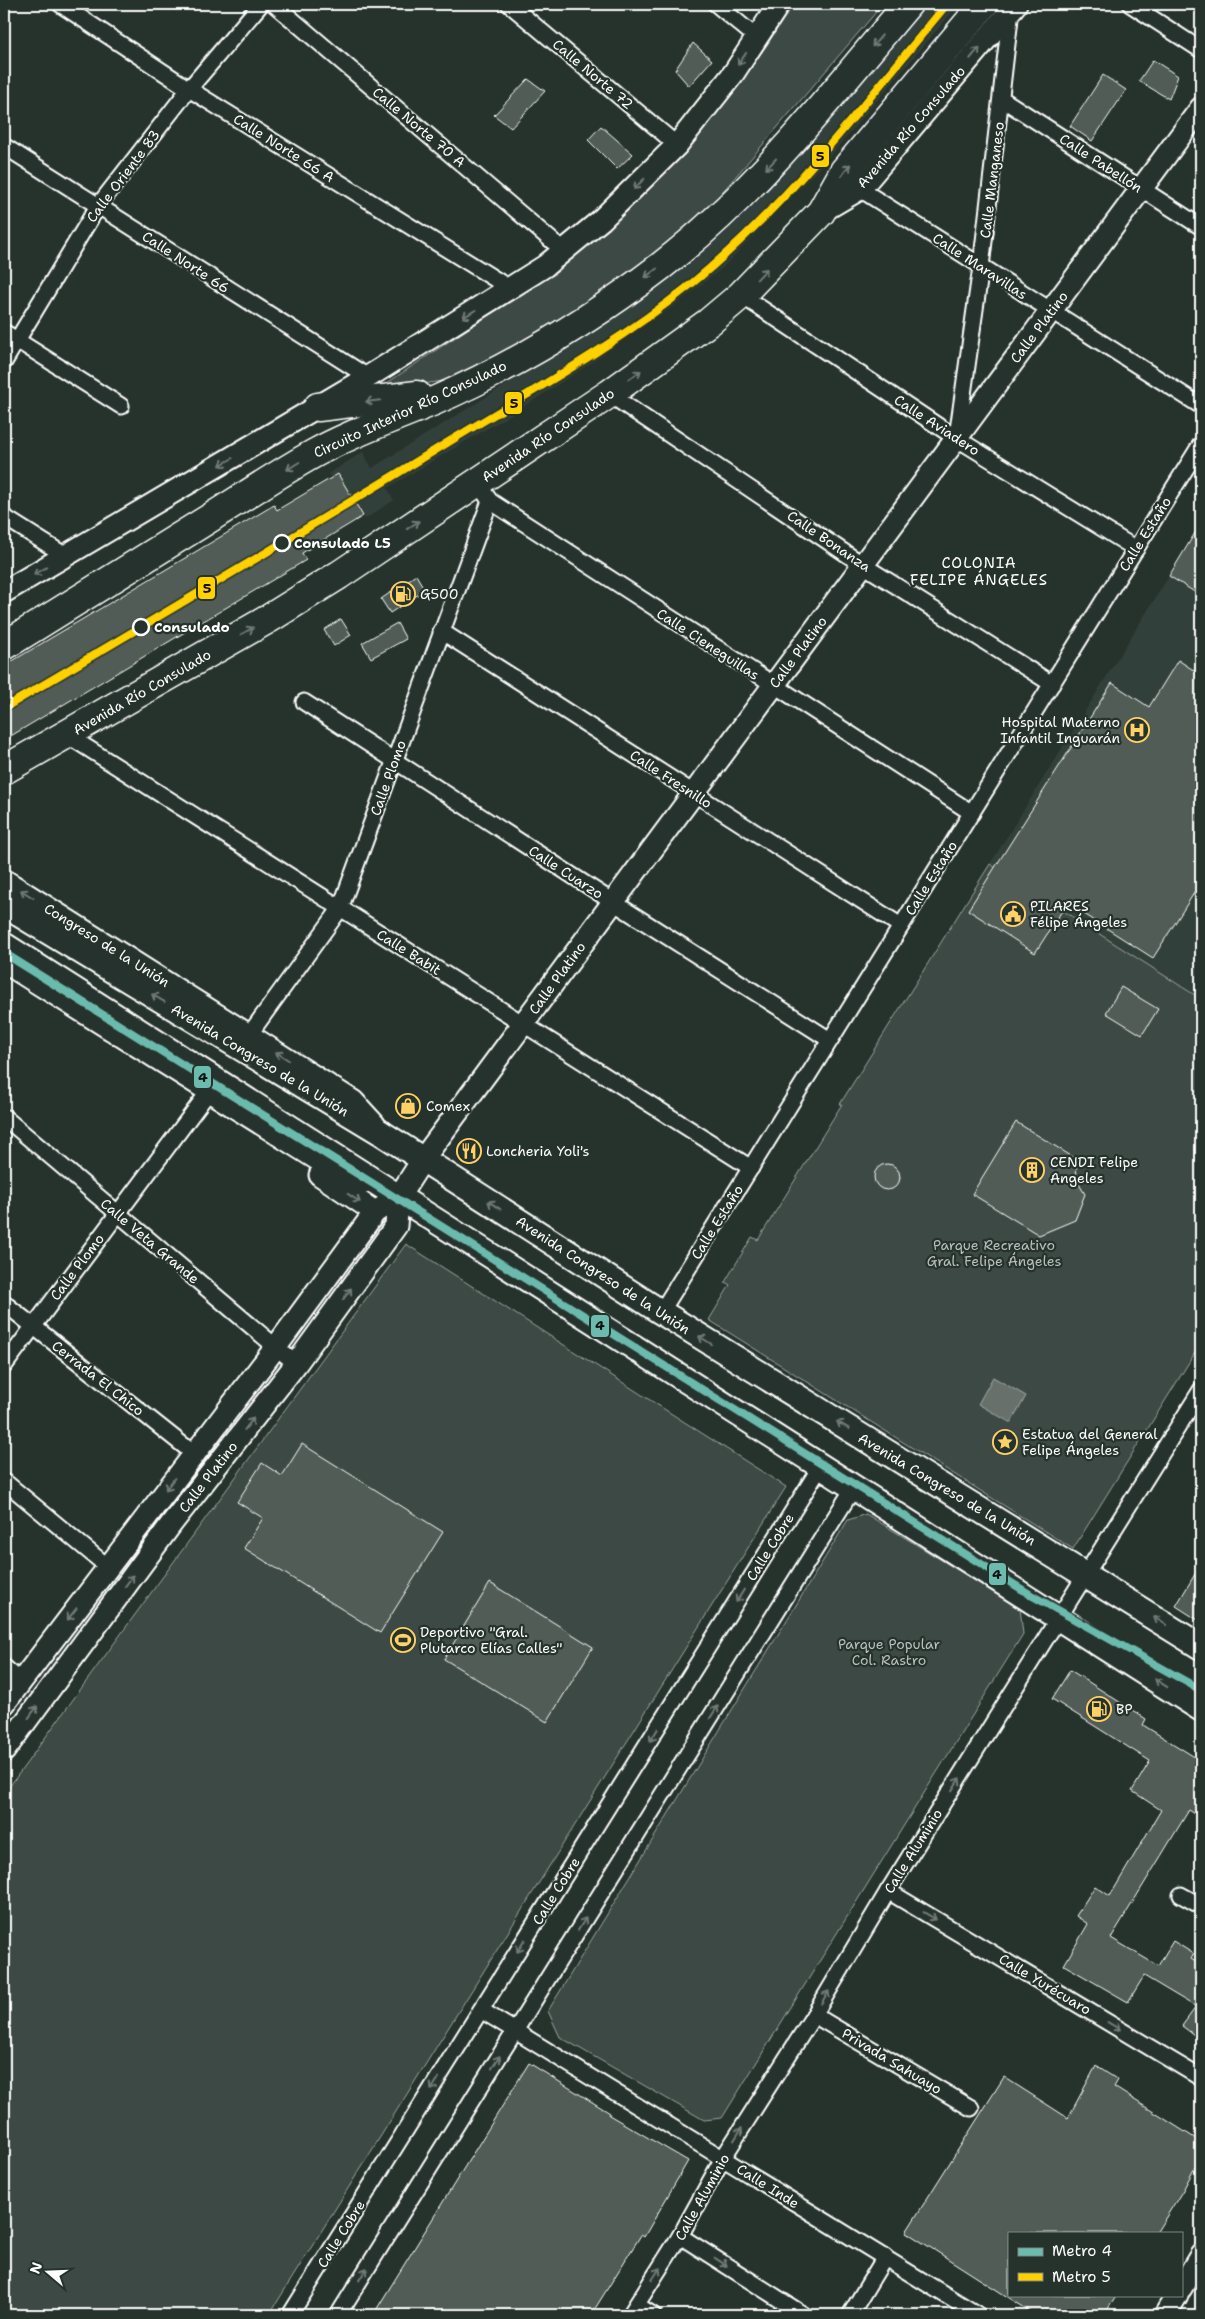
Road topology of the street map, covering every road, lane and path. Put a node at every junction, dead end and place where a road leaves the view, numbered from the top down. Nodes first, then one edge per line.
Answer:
1 (60, 4) edge
2 (261, 4) edge
3 (274, 4) edge
4 (509, 4) edge
5 (716, 4) edge
6 (779, 4) edge
7 (908, 4) edge
8 (984, 4) edge
9 (1130, 4) edge
10 (1014, 7) edge
11 (757, 38) junction
12 (1201, 50) edge
13 (189, 89) junction
14 (1002, 99) junction
15 (1201, 108) edge
16 (677, 145) junction
17 (4, 146) edge
18 (860, 189) junction
19 (1141, 189) junction
20 (98, 206) junction
21 (821, 212) junction
22 (1201, 226) edge
23 (564, 251) junction
24 (981, 267) junction
25 (511, 289) junction
26 (741, 295) junction
27 (1051, 311) junction
28 (4, 332) edge
29 (17, 340) junction
30 (4, 362) edge
31 (368, 378) junction
32 (473, 383) junction
33 (609, 394) junction
34 (121, 406) dead end
35 (1201, 406) edge
36 (318, 407) junction
37 (956, 438) junction
38 (1201, 444) edge
39 (483, 492) junction
40 (4, 517) edge
41 (1136, 549) junction
42 (66, 556) junction
43 (863, 565) junction
44 (4, 592) edge
45 (442, 631) junction
46 (4, 646) edge
47 (1052, 684) junction
48 (773, 686) junction
49 (304, 702) dead end
50 (67, 735) junction
51 (394, 762) junction
52 (5, 771) edge
53 (694, 793) junction
54 (972, 813) junction
55 (4, 880) edge
56 (613, 902) junction
57 (4, 905) edge
58 (340, 909) junction
59 (901, 926) junction
60 (4, 945) edge
61 (4, 962) edge
62 (4, 973) edge
63 (524, 1023) junction
64 (249, 1035) junction
65 (830, 1040) junction
66 (204, 1098) junction
67 (4, 1117) edge
68 (380, 1132) junction
69 (423, 1160) junction
70 (751, 1168) junction
71 (398, 1198) junction
72 (375, 1212) junction
73 (117, 1214) junction
74 (4, 1303) edge
75 (661, 1312) junction
76 (33, 1326) junction
77 (276, 1347) junction
78 (296, 1364) junction
79 (4, 1366) edge
80 (1201, 1390) edge
81 (193, 1453) junction
82 (821, 1466) junction
83 (4, 1481) edge
84 (854, 1486) junction
85 (108, 1567) junction
86 (1087, 1574) junction
87 (1060, 1618) junction
88 (1201, 1647) edge
89 (4, 1667) edge
90 (20, 1681) junction
91 (4, 1704) edge
92 (1201, 1710) edge
93 (4, 1751) edge
94 (888, 1891) junction
95 (1181, 1895) dead end
96 (1201, 1906) edge
97 (481, 2010) junction
98 (814, 2014) junction
99 (515, 2031) junction
100 (1201, 2078) edge
101 (971, 2108) dead end
102 (723, 2158) junction
103 (680, 2236) junction
104 (1201, 2256) edge
105 (884, 2257) junction
106 (1182, 2286) edge
107 (1176, 2296) edge
108 (633, 2310) edge
109 (296, 2313) edge
110 (338, 2315) edge
111 (653, 2315) edge
112 (804, 2315) edge
113 (850, 2315) edge
114 (978, 2315) edge
115 (1165, 2315) edge

1 - 13 street, Calle Norte 66 A
2 - 13 street, Calle Oriente 83
3 - 23 street, Calle Norte 70 A
4 - 16 street, Calle Norte 72
5 - 11 street
6 - 11 street
7 -> 32 highway, Circuito Interior Río Consulado
21 -> 8 highway
9 - 12 street
10 - 14 street, Calle Manganeso
18 -> 10 street, Avenida Río Consulado
11 -> 16 street
13 - 20 street, Calle Oriente 83
13 - 25 street, Calle Norte 66 A
14 - 19 street, Calle Pabellón
14 - 24 street, Calle Manganeso
15 - 19 street, Calle Platino
16 -> 23 street
17 - 20 street, Calle Norte 66
18 - 21 street, Avenida Río Consulado
18 - 24 street, Calle Maravillas
19 - 22 street, Calle Pabellón
19 - 27 street, Calle Platino
20 - 29 street, Calle Oriente 83
20 - 31 street, Calle Norte 66
26 -> 21 highway, Avenida Río Consulado
23 - 25 street
24 - 27 street, Calle Maravillas
24 - 37 street, Calle Manganeso
25 -> 31 street
33 -> 26 highway, Avenida Río Consulado
26 - 37 street, Calle Aviadero
27 - 35 street, Calle Maravillas
27 - 37 street, Calle Platino
28 - 29 street
29 - 30 street, Calle Oriente 83
29 - 34 street
31 - 36 street
32 -> 36 highway
32 -> 46 highway, Circuito Interior Río Consulado
33 - 39 highway, Avenida Río Consulado
33 - 43 street, Calle Bonanza
36 -> 42 street
37 - 41 street, Calle Aviadero
37 - 43 street, Calle Platino
38 - 41 street, Calle Estaño
39 - 45 street, Calle Plomo
39 - 48 street, Calle Cieneguillas
50 -> 39 highway, Avenida Río Consulado
40 - 42 street
41 - 47 street, Calle Estaño
42 -> 44 street
43 - 47 street, Calle Bonanza
43 - 48 street, Calle Platino
45 - 51 street, Calle Plomo
45 - 53 street, Calle Fresnillo
47 - 54 street, Calle Estaño
48 - 53 street, Calle Platino
48 - 54 street, Calle Cieneguillas
49 - 51 street, Calle Cuarzo
50 - 52 highway, Avenida Río Consulado
50 - 58 street, Calle Babit
51 - 56 street, Calle Cuarzo
51 - 58 street, Calle Plomo
53 - 56 street, Calle Platino
53 - 59 street, Calle Fresnillo
54 - 59 street, Calle Estaño
64 -> 55 street, Congreso de la Unión
56 - 63 street, Calle Platino
56 - 65 street, Calle Cuarzo
68 -> 57 main road, Avenida Congreso de la Unión
58 - 63 street, Calle Babit
58 - 64 street, Calle Plomo
59 - 65 street, Calle Estaño
60 - 71 main road
61 - 71 street
62 - 66 street
63 - 69 street, Calle Platino
63 - 70 street, Calle Babit
68 -> 64 street, Congreso de la Unión
65 - 70 street, Calle Estaño
66 -> 72 street
66 - 73 street, Calle Plomo
67 - 73 street, Calle Veta Grande
68 - 69 main road, Avenida Congreso de la Unión
69 - 71 street, Calle Platino
75 -> 69 main road, Avenida Congreso de la Unión
70 - 75 street, Calle Estaño
71 - 72 street, Calle Platino
78 -> 71 street, Calle Platino
71 - 82 main road
72 - 77 street, Calle Platino
73 - 76 street, Calle Plomo
73 - 77 street, Calle Veta Grande
74 - 76 street, Cerrada El Chico
86 -> 75 main road, Avenida Congreso de la Unión
76 - 79 street, Calle Plomo
76 - 81 street, Cerrada El Chico
77 - 78 street, Calle Veta Grande
77 - 81 street, Calle Platino
93 -> 78 street, Calle Platino
80 - 86 street, Calle Aluminio
81 -> 85 street, Calle Platino
82 - 84 main road
82 -> 97 street, Calle Cobre
83 - 85 street
84 - 87 main road
99 -> 84 street
85 -> 90 street, Calle Platino
86 - 87 street, Calle Aluminio
88 -> 86 main road, Avenida Congreso de la Unión
92 -> 87 main road
94 -> 87 street, Calle Aluminio
89 - 90 street
90 - 91 street, Calle Platino
98 -> 94 street, Calle Aluminio
94 -> 100 street, Calle Yurécuaro
95 - 96 street
97 - 99 street, Calle Inde
97 -> 109 street, Calle Cobre
98 - 101 street, Privada Sahuayo
102 -> 98 street, Calle Aluminio
99 - 102 street, Calle Inde
110 -> 99 street
102 - 103 street, Calle Aluminio
102 - 105 street, Calle Inde
108 -> 103 street, Calle Aluminio
103 -> 112 street
104 - 106 street
105 - 113 street
105 - 114 street, Calle Inde
107 - 115 street
108 - 111 street

